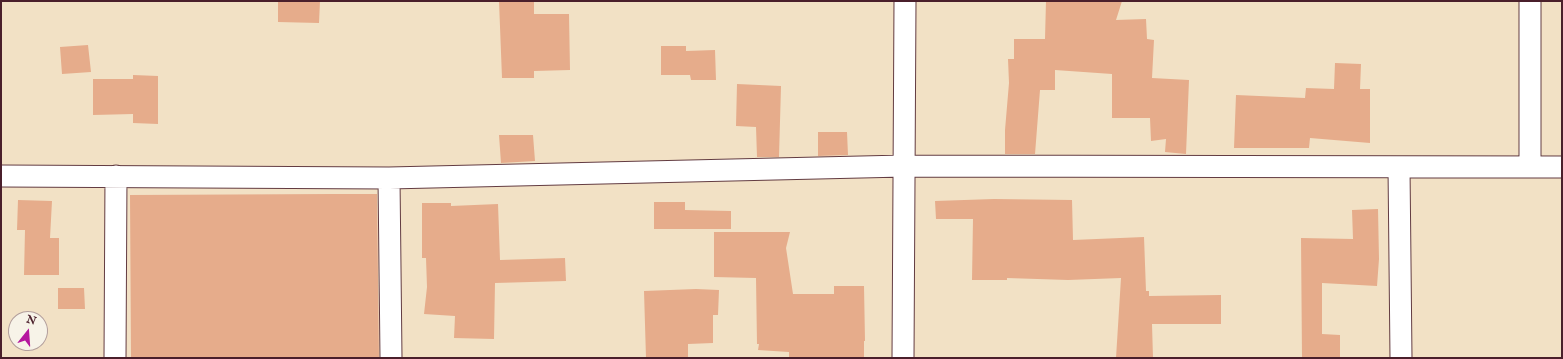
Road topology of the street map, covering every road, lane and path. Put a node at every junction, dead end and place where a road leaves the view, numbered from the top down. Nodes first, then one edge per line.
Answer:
1 (905, 1) edge
2 (1530, 1) edge
3 (904, 166) junction
4 (1399, 167) junction
5 (1530, 167) junction
6 (1562, 167) edge
7 (1, 176) edge
8 (116, 176) junction
9 (389, 178) junction
10 (116, 358) edge
11 (391, 358) edge
12 (903, 358) edge
13 (1401, 358) edge

1 - 3 street
2 - 5 street
3 - 4 street
3 - 9 street
3 - 12 street
4 - 5 street
4 - 13 street
5 - 6 street
7 - 8 street
8 - 9 street
8 - 10 street
9 - 11 street

